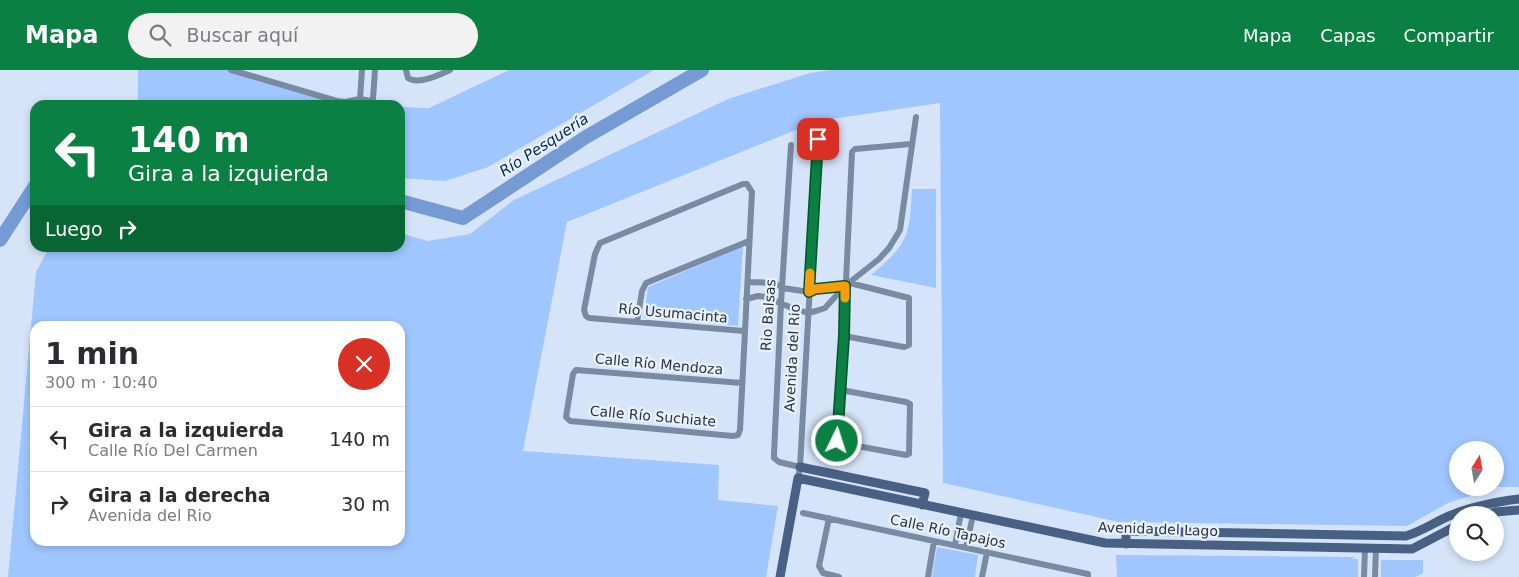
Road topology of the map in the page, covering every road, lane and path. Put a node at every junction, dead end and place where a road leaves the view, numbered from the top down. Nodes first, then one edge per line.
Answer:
1 (231, 70) edge
2 (362, 70) edge
3 (375, 70) edge
4 (406, 70) edge
5 (450, 70) edge
6 (360, 99) junction
7 (334, 100) edge
8 (355, 100) edge
9 (366, 100) edge
10 (372, 100) edge
11 (916, 117) dead end
12 (818, 139) dead end
13 (911, 144) junction
14 (791, 145) dead end
15 (749, 241) junction
16 (748, 282) junction
17 (848, 284) junction
18 (783, 288) junction
19 (809, 292) junction
20 (746, 299) junction
21 (781, 303) junction
22 (808, 312) junction
23 (636, 322) junction
24 (744, 331) junction
25 (844, 336) junction
26 (742, 384) junction
27 (841, 390) junction
28 (566, 419) joint
29 (800, 467) junction
30 (798, 478) junction
31 (1519, 499) edge
32 (922, 505) junction
33 (1519, 510) edge
34 (1504, 511) edge
35 (803, 513) dead end
36 (961, 513) junction
37 (973, 515) junction
38 (829, 518) junction
39 (1449, 529) edge
40 (1241, 533) junction
41 (934, 541) junction
42 (1126, 544) junction
43 (955, 545) junction
44 (1240, 546) junction
45 (966, 548) junction
46 (1365, 548) junction
47 (1376, 548) junction
48 (987, 552) junction
49 (1088, 575) edge
50 (780, 577) edge
51 (839, 577) edge
52 (928, 577) edge
53 (982, 577) edge
54 (1364, 577) edge
55 (1375, 577) edge

1 - 7 street
2 - 6 street
3 - 10 street
4 - 5 street
6 - 8 street
6 - 9 street
11 - 13 street
12 - 19 street, Avenida del Rio
13 - 17 street
13 - 17 street
14 - 18 street, Rio Balsas
15 - 16 street, Río Usumacinta
15 - 23 street
15 - 23 street, Río Usumacinta
16 - 18 street
16 - 20 street, Río Usumacinta
17 - 19 street
17 - 22 street
17 - 25 street
17 - 25 street
18 - 19 street
18 - 21 street, Rio Balsas
19 - 22 street, Avenida del Rio
20 - 21 street
20 - 24 street, Río Usumacinta
21 - 22 street
21 - 29 street, Rio Balsas
22 - 29 street, Avenida del Rio
23 - 24 street, Río Usumacinta
24 - 26 street
25 - 27 street
26 - 28 street, Calle Río Mendoza
26 - 28 street, Calle Río Suchiate
27 - 27 street
29 - 30 street, Avenida del Rio
29 - 32 street
30 - 32 street, Avenida del Lago
30 - 50 street, Avenida del Rio
31 - 40 street, Avenida del Lago
32 - 36 street, Avenida del Lago
33 - 34 street
35 - 38 street, Calle Río Tapajos
36 - 37 street, Avenida del Lago
36 - 43 street
37 - 42 street, Avenida del Lago
37 - 45 street
38 - 41 street, Calle Río Tapajos
38 - 51 street
39 - 47 street, Avenida del Lago
40 - 42 street, Avenida del Lago
40 - 44 street
41 - 43 street, Calle Río Tapajos
41 - 52 street
42 - 44 street, Avenida del Lago
43 - 45 street, Calle Río Tapajos
44 - 46 street, Avenida del Lago
45 - 48 street, Calle Río Tapajos
46 - 47 street, Avenida del Lago
46 - 54 street
47 - 55 street
48 - 49 street, Calle Río Tapajos
48 - 53 street

